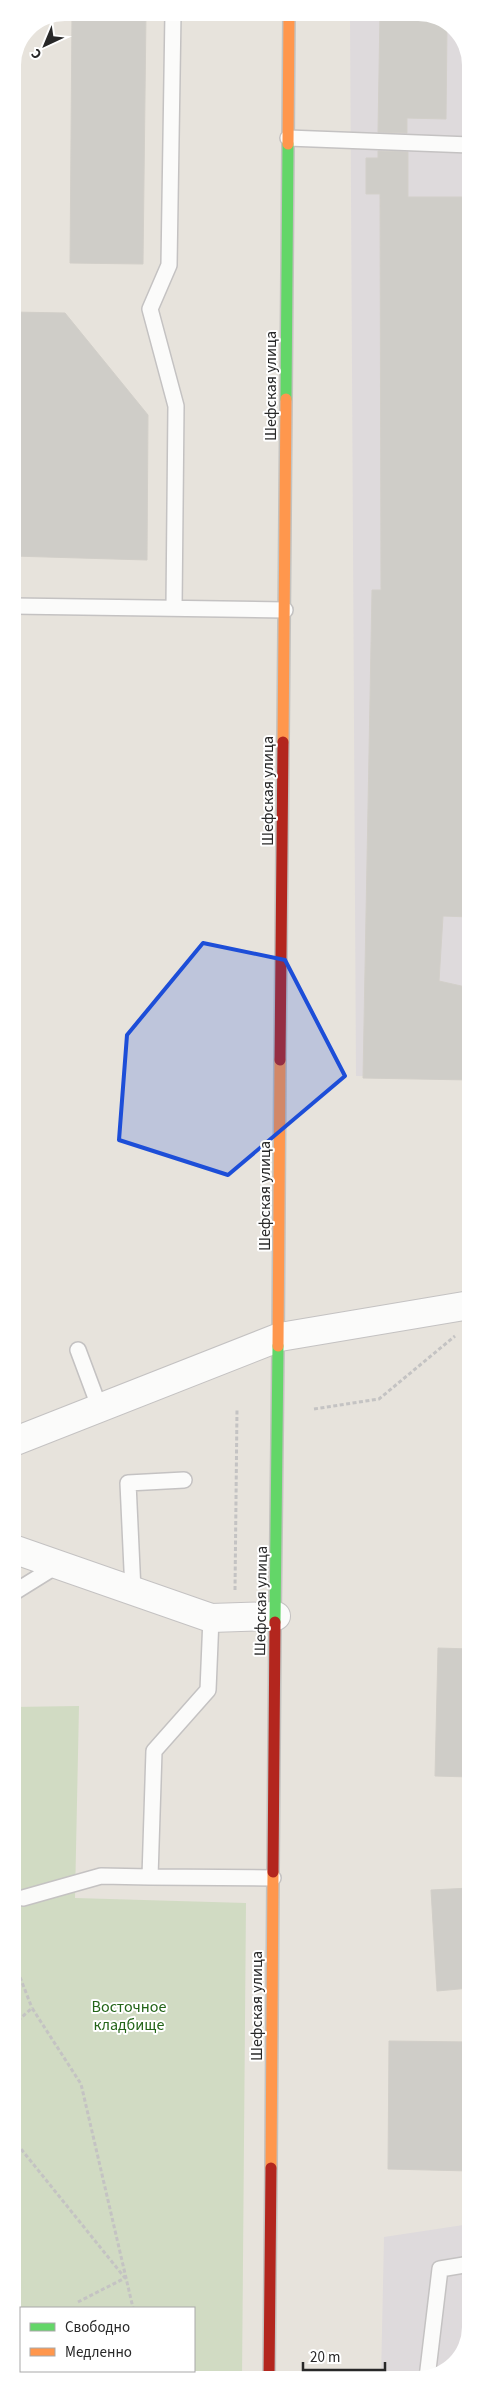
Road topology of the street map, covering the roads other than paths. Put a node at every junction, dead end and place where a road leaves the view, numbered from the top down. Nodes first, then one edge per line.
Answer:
1 (173, 21) edge
2 (289, 21) edge
3 (288, 138) junction
4 (462, 145) edge
5 (21, 606) edge
6 (174, 608) junction
7 (285, 610) junction
8 (462, 1306) edge
9 (280, 1337) junction
10 (78, 1350) dead end
11 (100, 1409) junction
12 (21, 1439) edge
13 (184, 1480) dead end
14 (21, 1552) edge
15 (58, 1565) junction
16 (21, 1588) edge
17 (132, 1591) junction
18 (276, 1616) junction
19 (223, 1617) junction
20 (150, 1877) junction
21 (273, 1878) junction
22 (23, 1898) dead end
23 (462, 2265) edge
24 (428, 2369) edge
25 (269, 2370) edge

1 - 6 lane
2 - 3 main road, Шефская улица
3 - 4 lane
3 - 7 main road, Шефская улица
5 - 6 lane
6 - 7 lane
7 - 9 main road, Шефская улица
8 - 9 street
9 - 11 street
9 - 18 main road, Шефская улица
10 - 11 lane
11 - 12 street
13 - 17 lane
14 - 15 street
15 - 16 lane
15 - 17 street
17 - 19 street
18 - 19 street
18 - 21 main road, Шефская улица
19 - 20 lane
20 - 21 lane
20 - 22 lane
21 - 25 main road, Шефская улица
23 - 24 lane

